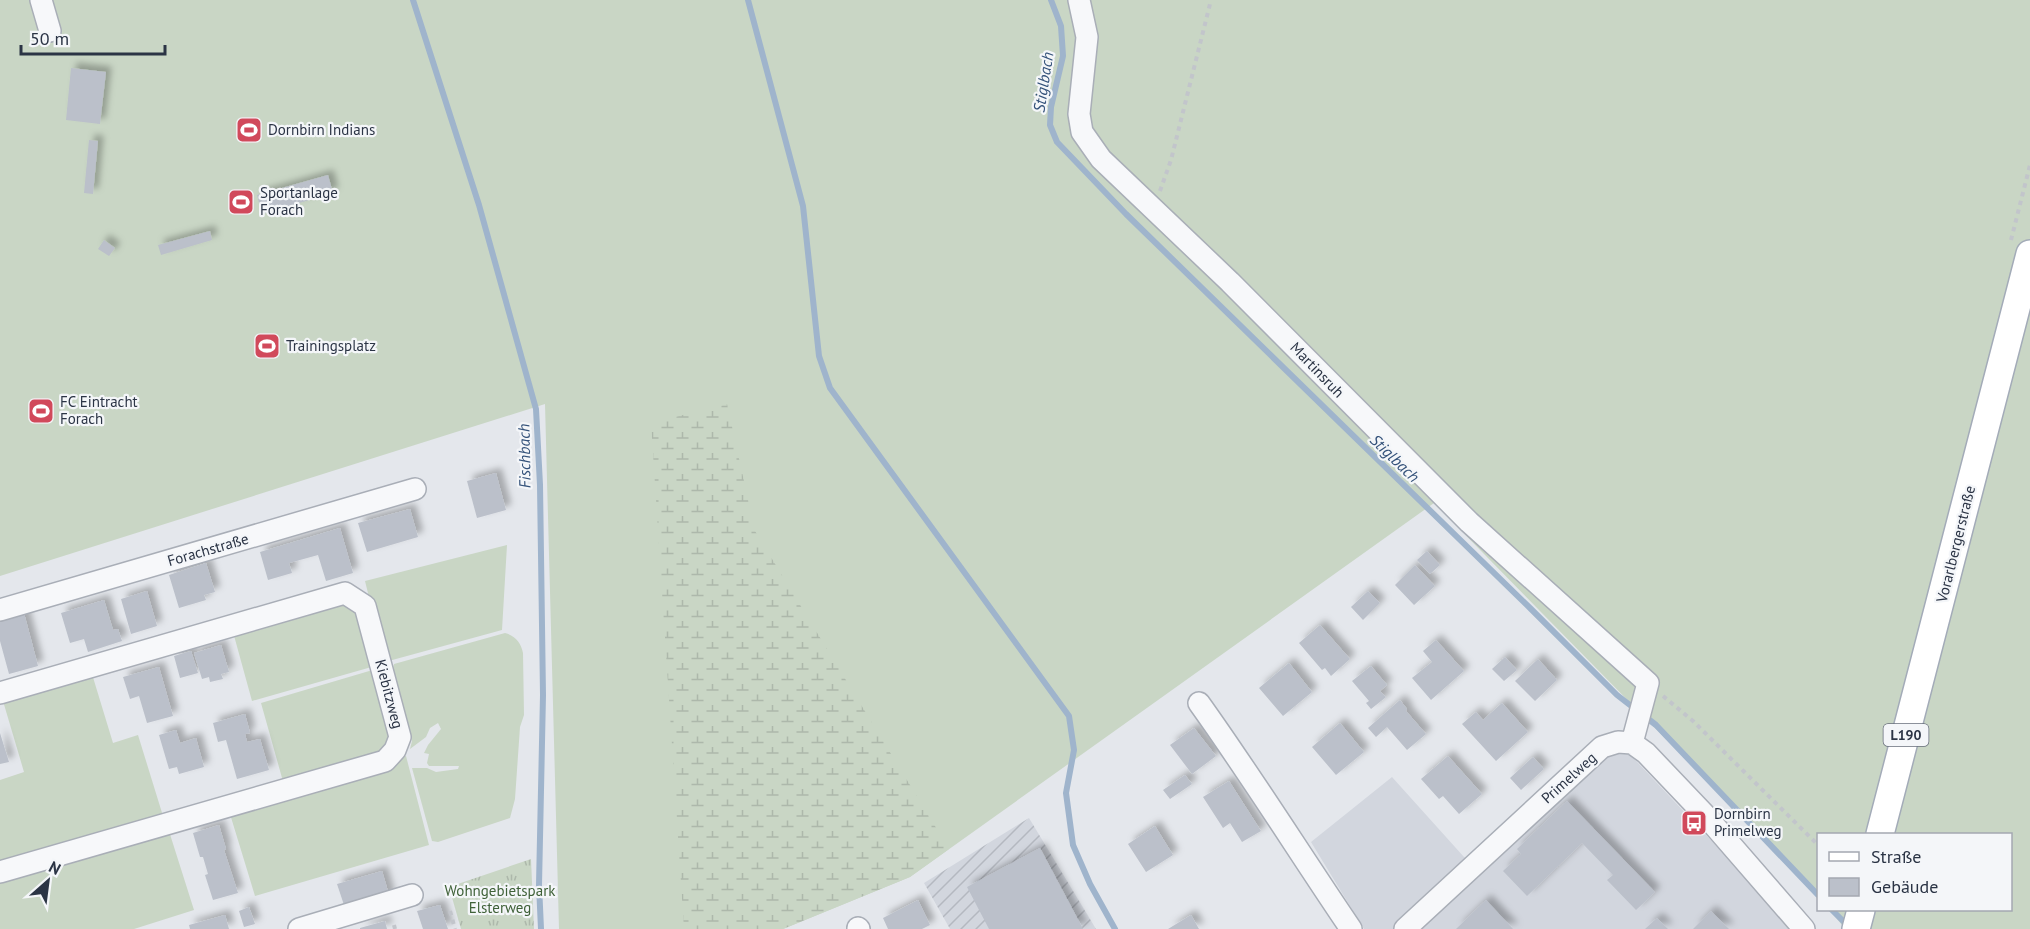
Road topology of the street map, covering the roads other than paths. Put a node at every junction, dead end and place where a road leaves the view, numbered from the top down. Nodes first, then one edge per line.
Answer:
1 (41, 0) edge
2 (1079, 0) edge
3 (50, 31) dead end
4 (2030, 254) edge
5 (415, 489) dead end
6 (0, 610) edge
7 (0, 693) edge
8 (1199, 703) dead end
9 (1634, 735) junction
10 (1880, 833) edge
11 (0, 873) edge
12 (412, 895) dead end
13 (299, 929) edge
14 (1351, 929) edge
15 (1406, 929) edge
16 (1804, 929) edge

1 - 3 street
2 - 9 street, Martinsruh
4 - 10 main road, Vorarlbergerstraße / L190
5 - 6 street, Forachstraße
7 - 11 street, Kiebitzweg
8 - 14 street
9 - 15 street, Primelweg
9 - 16 street
12 - 13 street

